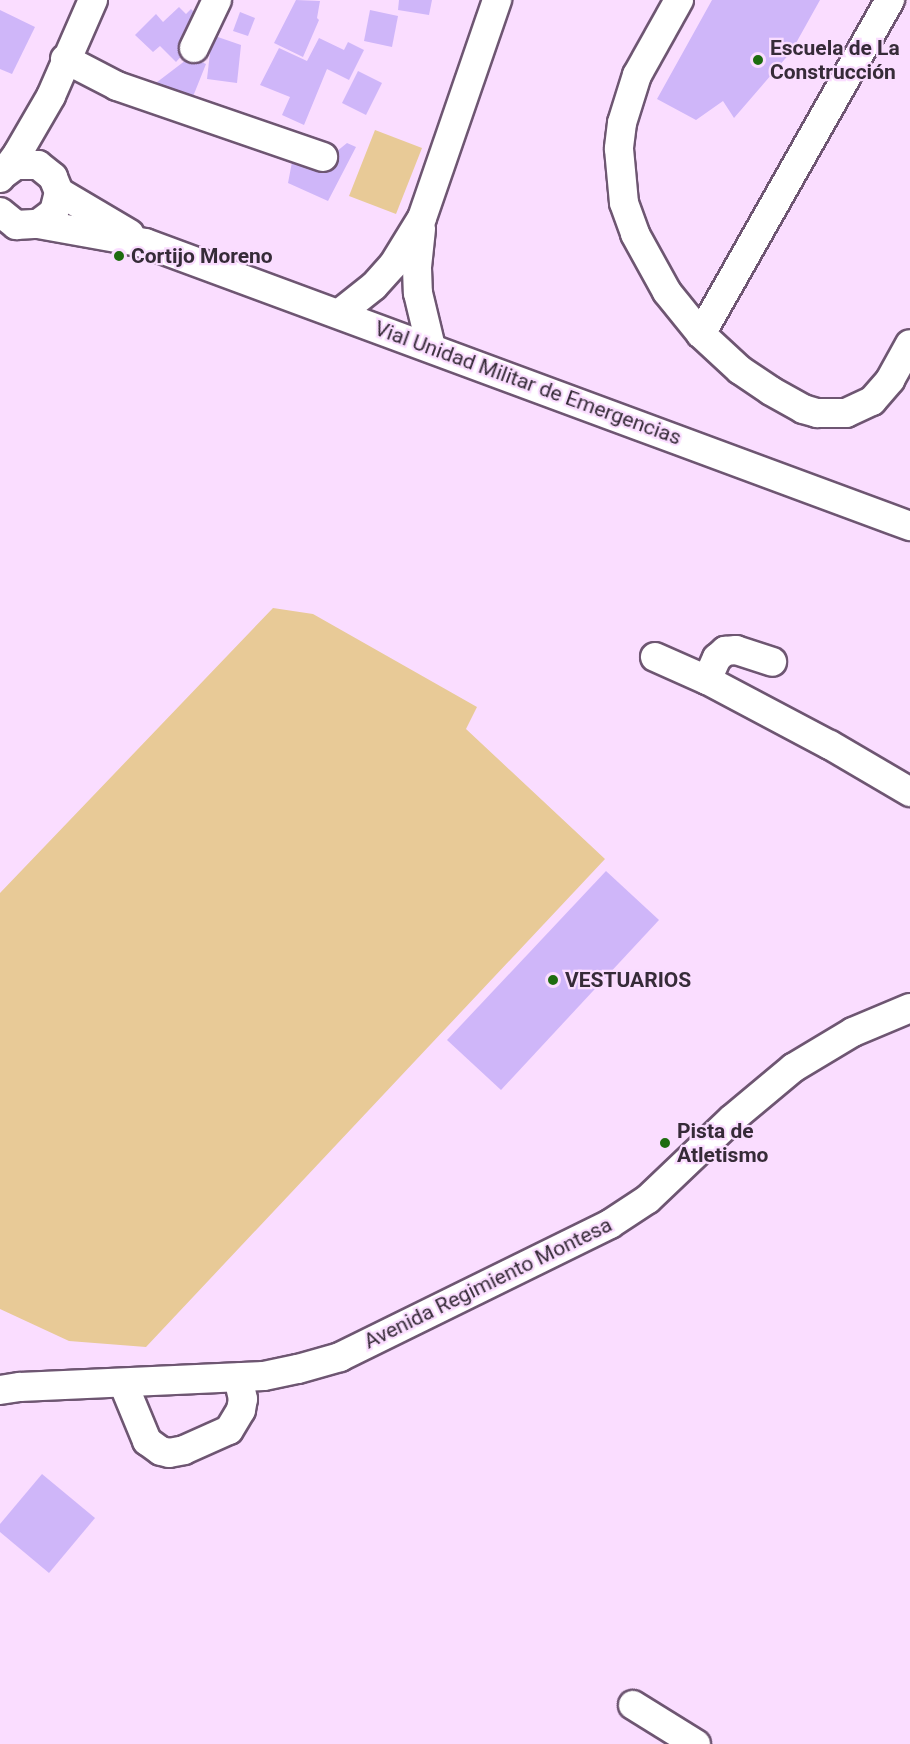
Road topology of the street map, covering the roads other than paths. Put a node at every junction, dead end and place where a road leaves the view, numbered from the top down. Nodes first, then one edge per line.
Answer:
1 (93, 0) edge
2 (218, 0) edge
3 (497, 0) edge
4 (679, 0) edge
5 (890, 0) edge
6 (194, 48) dead end
7 (65, 59) junction
8 (51, 96) junction
9 (323, 157) dead end
10 (0, 178) edge
11 (53, 181) junction
12 (2, 218) edge
13 (422, 218) junction
14 (38, 224) junction
15 (145, 243) junction
16 (340, 313) junction
17 (701, 334) junction
18 (910, 344) edge
19 (431, 347) junction
20 (910, 526) edge
21 (656, 657) dead end
22 (772, 662) dead end
23 (707, 680) junction
24 (910, 792) edge
25 (910, 1008) edge
26 (238, 1378) junction
27 (123, 1383) junction
28 (0, 1390) edge
29 (633, 1705) dead end
30 (696, 1744) edge

1 - 7 street
2 - 6 street
3 - 13 street
4 - 17 street
5 - 17 street
7 - 8 street
7 - 9 street
8 - 10 street
8 - 11 street
10 - 11 street
11 - 14 street
11 - 15 street, Vial Unidad Militar de Emergencias
12 - 14 street, Vial Unidad Militar de Emergencias
13 - 16 street
13 - 19 street
14 - 15 street, Vial Unidad Militar de Emergencias
15 - 16 street, Vial Unidad Militar de Emergencias
16 - 19 street, Vial Unidad Militar de Emergencias
17 - 18 street
19 - 20 street, Vial Unidad Militar de Emergencias
21 - 23 street
22 - 23 street
23 - 24 street
25 - 26 street, Avenida Regimiento Montesa
26 - 27 street, Avenida Regimiento Montesa
26 - 27 street
27 - 28 street, Avenida Regimiento Montesa
29 - 30 street

